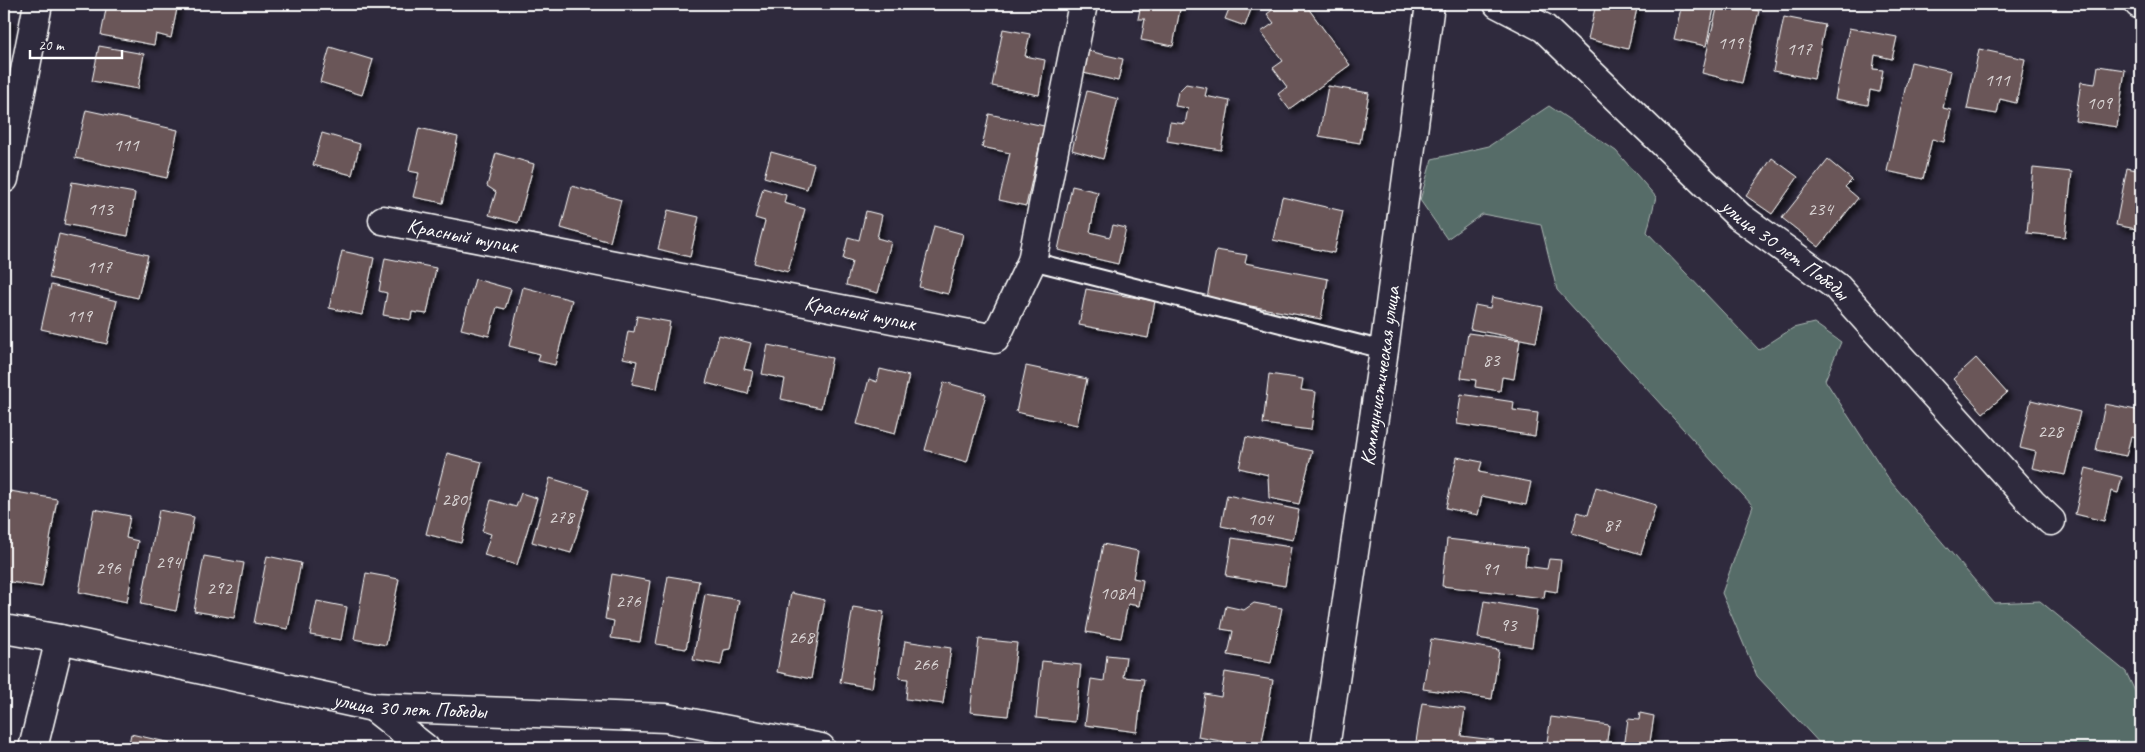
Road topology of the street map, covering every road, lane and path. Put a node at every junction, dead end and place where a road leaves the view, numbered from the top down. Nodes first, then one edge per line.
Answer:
1 (38, 4) edge
2 (1083, 4) edge
3 (1430, 4) edge
4 (1498, 4) edge
5 (4, 179) edge
6 (383, 220) dead end
7 (1032, 261) junction
8 (1384, 350) junction
9 (2050, 521) dead end
10 (4, 629) edge
11 (60, 639) junction
12 (373, 706) junction
13 (33, 748) edge
14 (425, 748) edge
15 (821, 748) edge
16 (1325, 748) edge

1 - 5 street
2 - 7 street, Красный тупик
3 - 8 street, Коммунистическая улица
4 - 9 street, улица 30 лет Победы
6 - 7 street, Красный тупик
7 - 8 lane
8 - 16 street, Коммунистическая улица
10 - 11 street, улица 30 лет Победы
11 - 12 street, улица 30 лет Победы
11 - 13 street
12 - 14 street
12 - 15 street, улица 30 лет Победы

